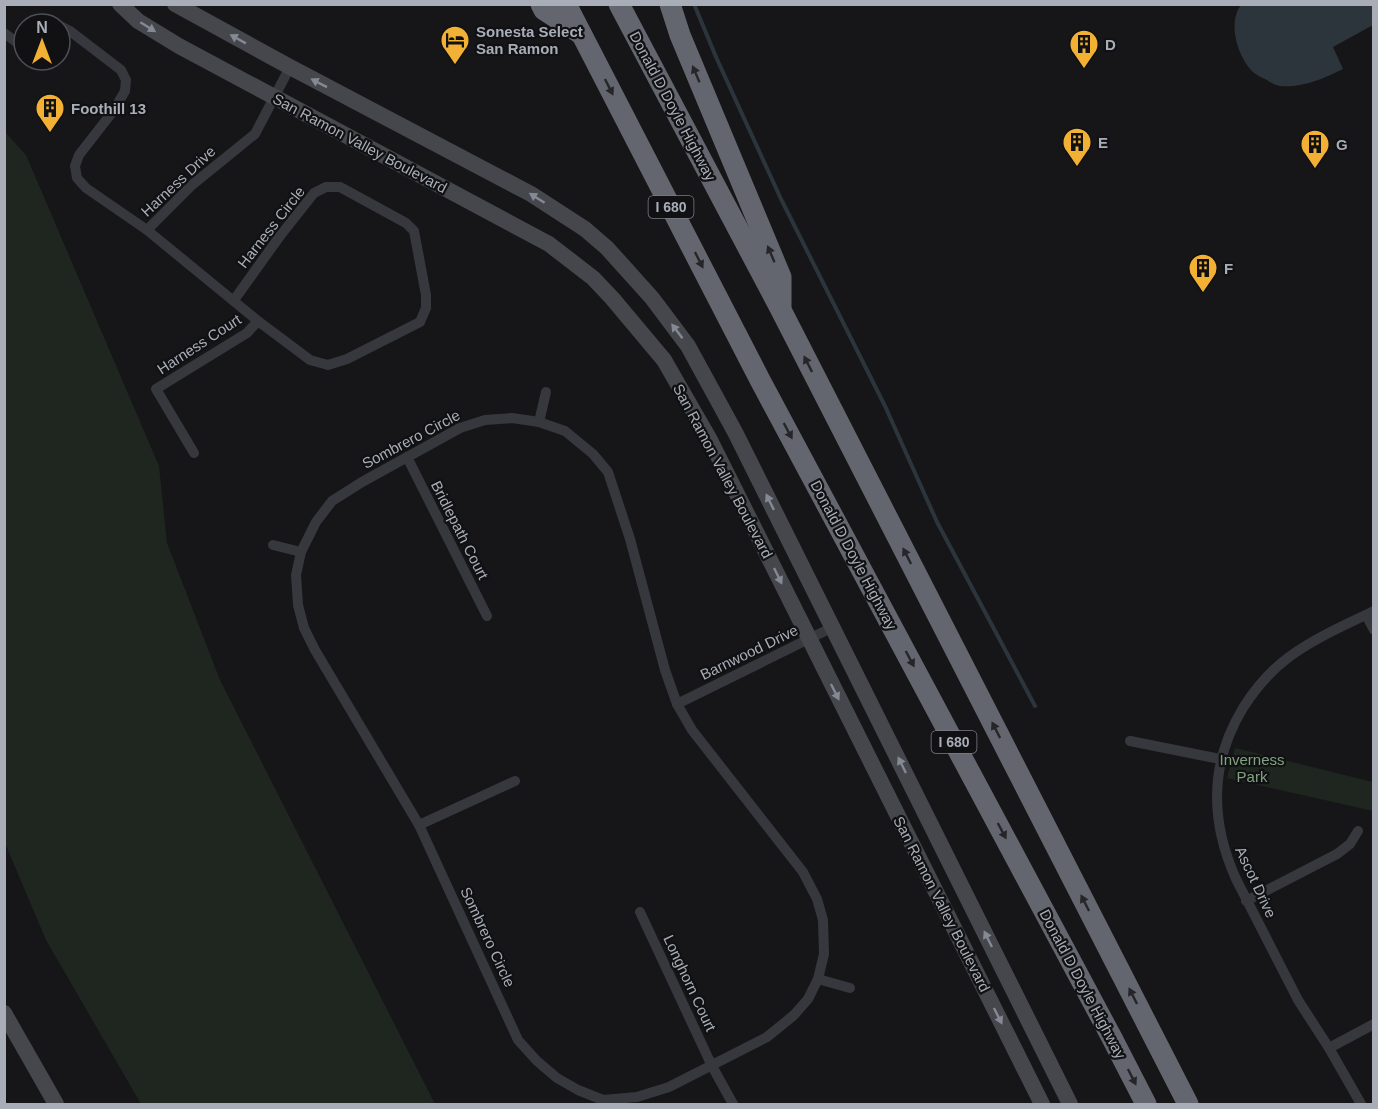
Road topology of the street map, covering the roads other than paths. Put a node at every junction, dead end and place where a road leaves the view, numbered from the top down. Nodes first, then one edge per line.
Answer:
1 (120, 4) edge
2 (175, 4) edge
3 (541, 4) edge
4 (566, 4) edge
5 (619, 4) edge
6 (670, 4) edge
7 (72, 33) edge
8 (582, 35) junction
9 (290, 67) junction
10 (273, 97) junction
11 (147, 230) junction
12 (234, 300) junction
13 (781, 310) junction
14 (258, 321) junction
15 (546, 392) dead end
16 (539, 422) junction
17 (194, 453) dead end
18 (407, 457) junction
19 (273, 545) dead end
20 (301, 552) junction
21 (1370, 613) edge
22 (487, 616) dead end
23 (833, 627) junction
24 (1374, 630) edge
25 (809, 639) junction
26 (677, 704) junction
27 (1131, 741) dead end
28 (1220, 759) junction
29 (515, 781) dead end
30 (419, 825) junction
31 (1358, 831) dead end
32 (1246, 901) junction
33 (640, 912) dead end
34 (818, 980) junction
35 (850, 988) dead end
36 (4, 1013) edge
37 (1374, 1024) edge
38 (1329, 1048) junction
39 (712, 1066) junction
40 (603, 1102) edge
41 (56, 1104) edge
42 (733, 1104) edge
43 (1042, 1104) edge
44 (1070, 1104) edge
45 (1146, 1104) edge
46 (1188, 1104) edge
47 (1361, 1104) edge

1 -> 10 main road, San Ramon Valley Boulevard
9 -> 2 main road, San Ramon Valley Boulevard
3 - 8 highway
4 - 8 highway, Donald D Doyle Highway / I 680
5 - 13 highway, Donald D Doyle Highway / I 680
13 -> 6 highway
7 - 11 street, Harness Drive
8 -> 45 highway, Donald D Doyle Highway / I 680
9 - 10 street, Harness Drive
23 -> 9 main road, San Ramon Valley Boulevard
10 - 11 street, Harness Drive
10 -> 25 main road, San Ramon Valley Boulevard
11 - 12 street, Harness Circle
12 - 14 street, Harness Circle
12 - 14 street, Harness Circle
46 -> 13 highway, Donald D Doyle Highway / I 680
14 - 17 street, Harness Court
15 - 16 street
16 - 18 street, Sombrero Circle
16 - 26 street, Sombrero Circle
18 - 20 street, Sombrero Circle
18 - 22 street, Bridlepath Court
19 - 20 street
20 - 30 street, Sombrero Circle
21 - 24 street
21 - 28 street, Ascot Drive
23 - 25 street, Barnwood Drive
44 -> 23 main road, San Ramon Valley Boulevard
25 - 26 street, Barnwood Drive
25 -> 43 main road, San Ramon Valley Boulevard
26 - 34 street, Sombrero Circle
27 - 28 street
28 - 32 street, Ascot Drive
29 - 30 street
30 - 40 street, Sombrero Circle
31 - 32 street
32 - 38 street, Ascot Drive
33 - 39 street, Longhorn Court
34 - 35 street
34 - 39 street, Sombrero Circle
36 - 41 main road
37 - 38 street
38 - 47 street, Ascot Drive
39 - 40 street, Sombrero Circle
39 - 42 street, Longhorn Court

